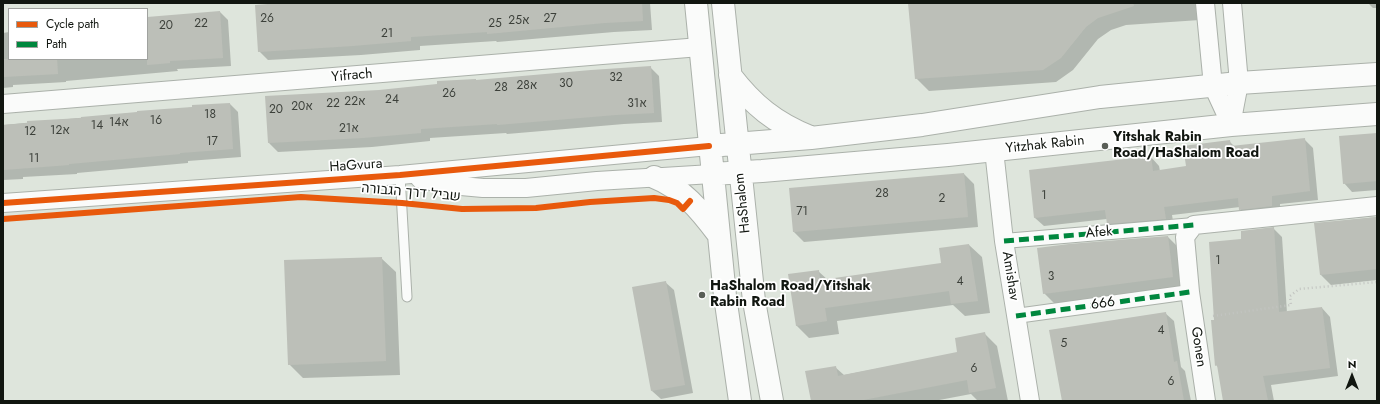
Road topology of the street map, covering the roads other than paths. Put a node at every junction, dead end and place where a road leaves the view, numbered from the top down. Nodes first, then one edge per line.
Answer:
1 (696, 3) edge
2 (723, 3) edge
3 (1205, 3) edge
4 (1232, 3) edge
5 (700, 48) junction
6 (1377, 74) edge
7 (730, 75) junction
8 (1240, 84) junction
9 (1213, 86) junction
10 (3, 104) edge
11 (1377, 114) edge
12 (1231, 125) junction
13 (811, 138) junction
14 (738, 144) junction
15 (709, 146) junction
16 (994, 150) junction
17 (741, 173) junction
18 (712, 174) junction
19 (400, 175) junction
20 (654, 177) junction
21 (3, 203) edge
22 (1377, 206) edge
23 (1194, 225) junction
24 (718, 234) junction
25 (1004, 241) junction
26 (1190, 292) junction
27 (407, 297) dead end
28 (1016, 316) junction
29 (740, 401) edge
30 (772, 401) edge
31 (1030, 401) edge
32 (1206, 401) edge

1 - 5 main road, HaShalom
2 - 7 main road, HaShalom
3 - 9 street
4 - 8 street
5 - 10 street, Yifrach
5 - 15 main road, HaShalom
6 - 8 main road
7 - 13 main road
7 - 14 main road, HaShalom
8 - 9 main road
8 - 12 street
9 - 12 street
9 - 13 main road
11 - 12 main road, Yitzhak Rabin
12 - 16 main road, Yitzhak Rabin
13 - 14 main road
14 - 15 main road, HaGvura
14 - 17 main road, HaShalom
15 - 18 main road, HaShalom
15 - 19 street, HaGvura
16 - 17 main road, Yitzhak Rabin
16 - 25 street, Amishav
17 - 18 main road, Yitzhak Rabin
17 - 30 main road, HaShalom
18 - 20 street, HaGvura
18 - 24 main road, HaShalom
19 - 20 street, HaGvura
19 - 21 street, HaGvura
19 - 27 lane
20 - 24 main road
22 - 23 street, Afek
23 - 25 street, Afek
23 - 26 street
24 - 29 main road, HaShalom
25 - 28 street, Amishav
26 - 28 street, 666
26 - 32 street, Gonen
28 - 31 street, Amishav

